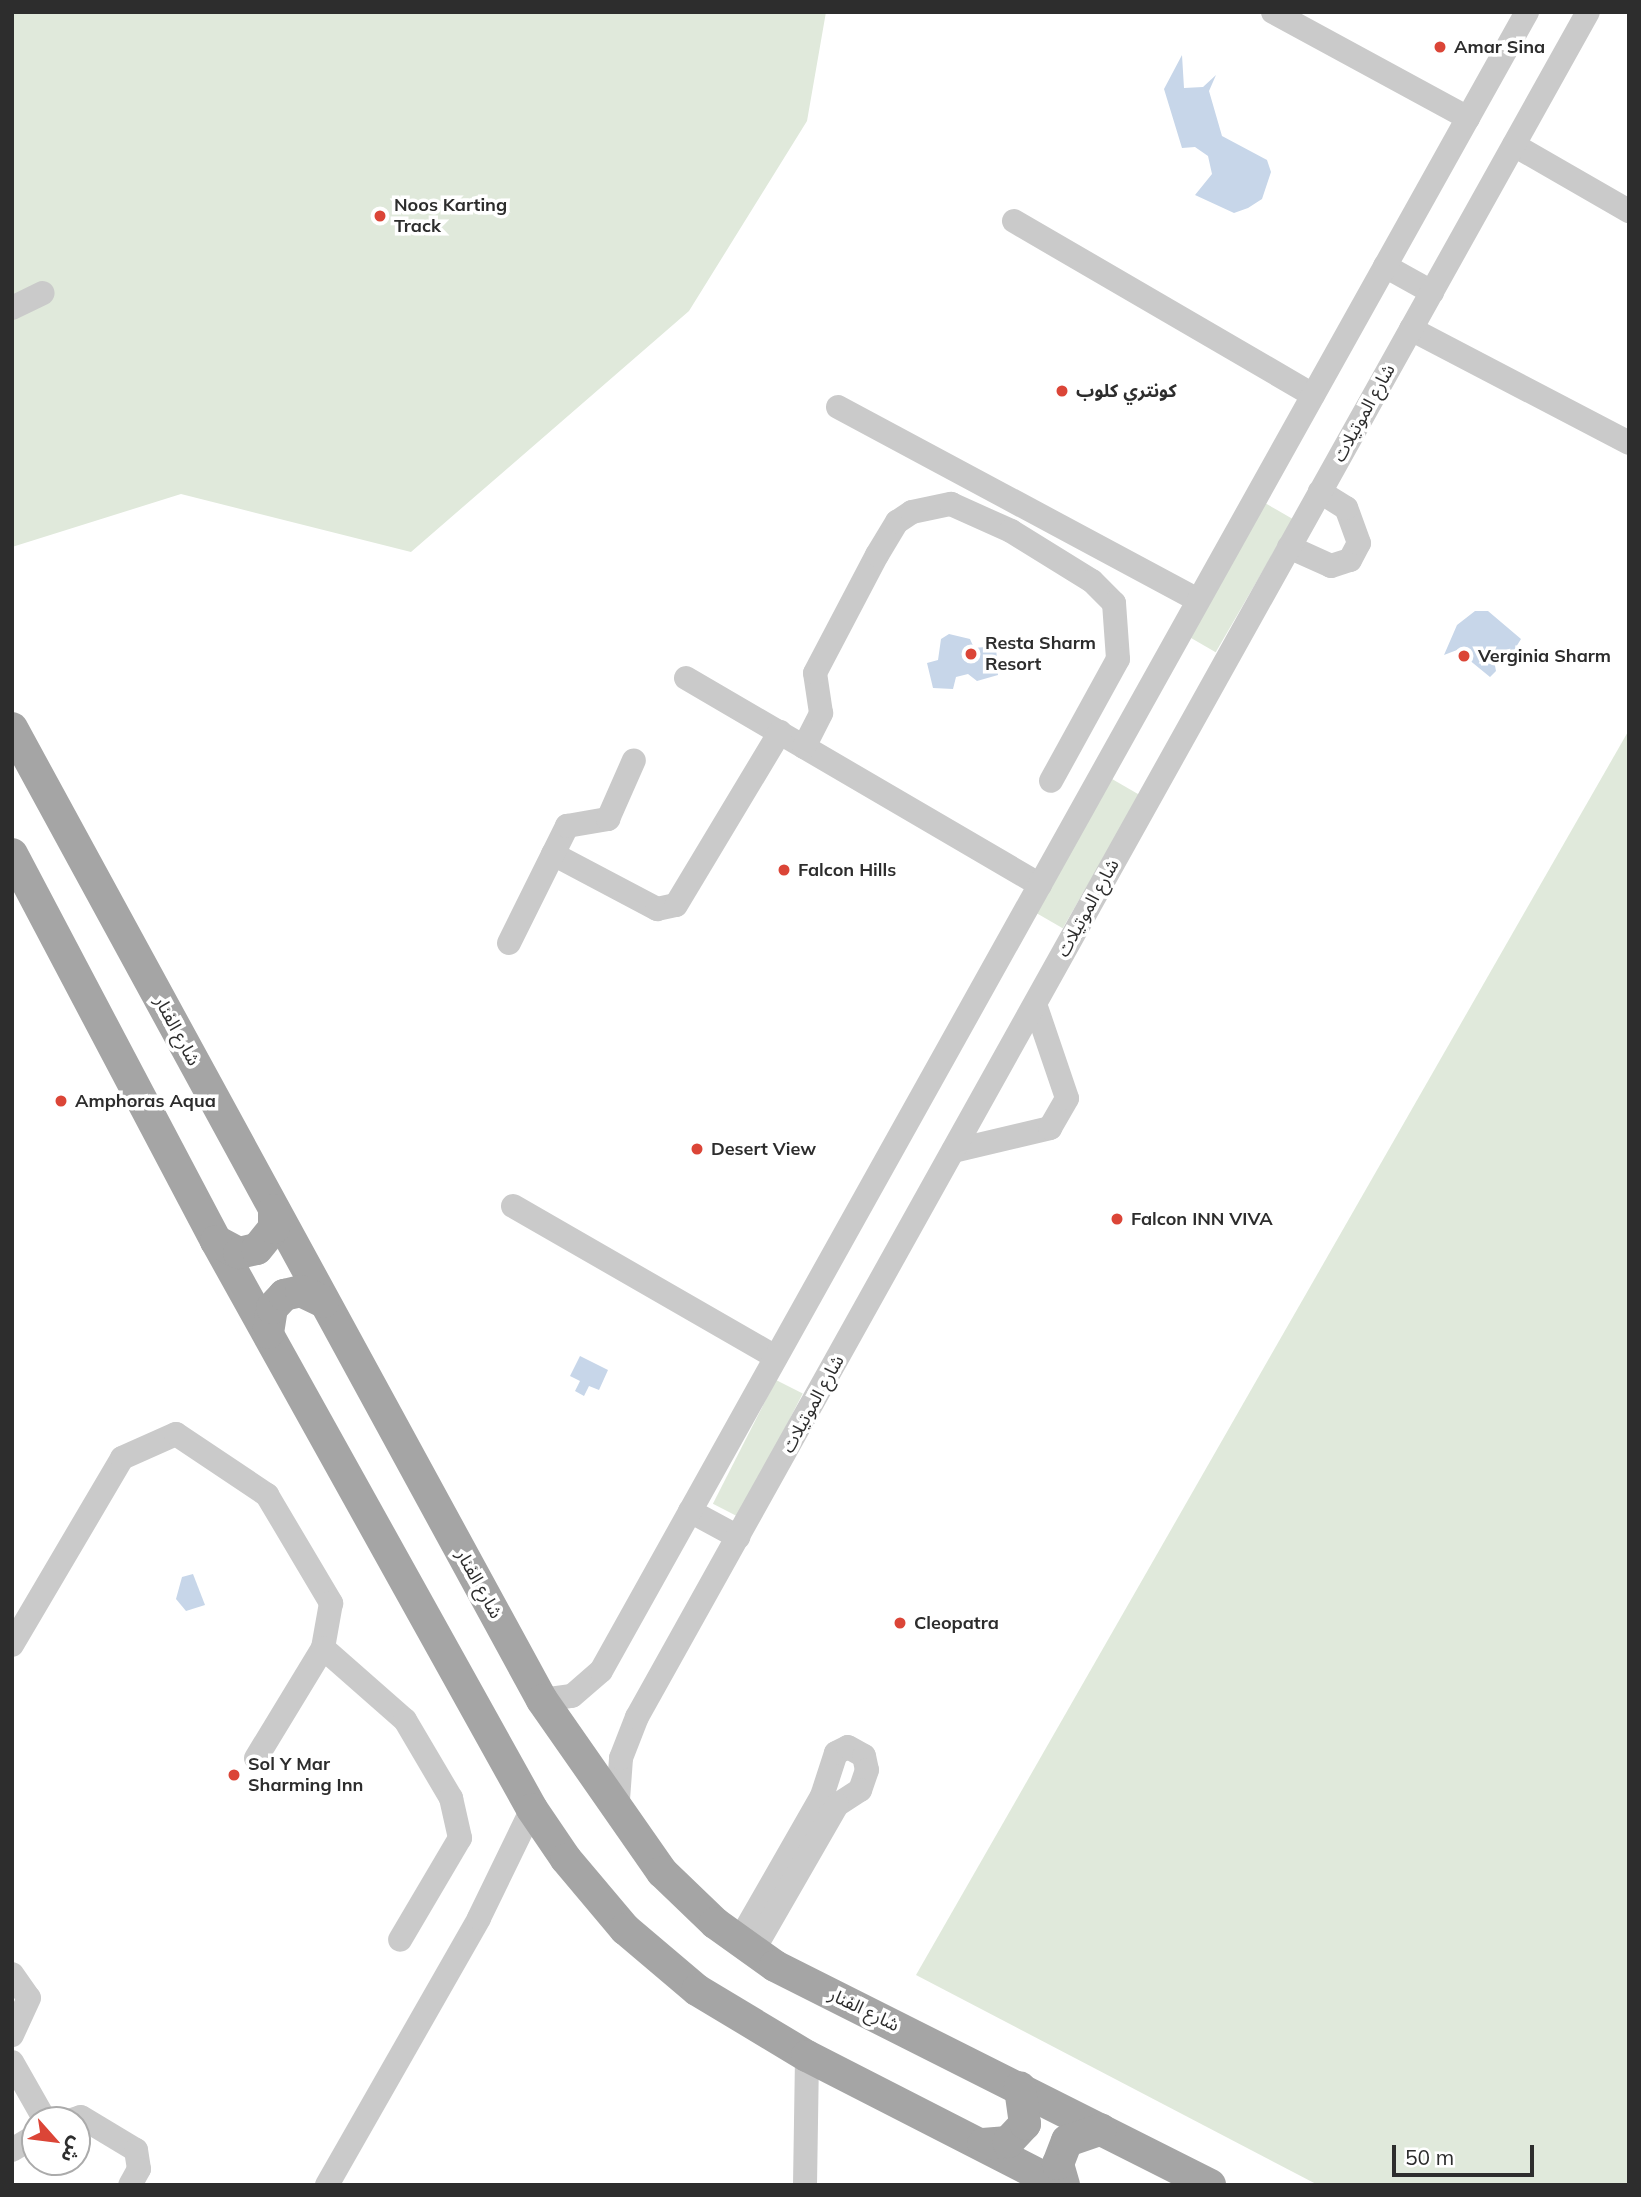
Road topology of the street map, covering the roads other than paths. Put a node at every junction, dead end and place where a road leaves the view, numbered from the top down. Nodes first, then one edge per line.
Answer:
1 (1273, 12) edge
2 (1527, 12) edge
3 (1588, 12) edge
4 (1468, 118) junction
5 (1514, 145) junction
6 (1629, 211) edge
7 (1014, 221) dead end
8 (1385, 266) junction
9 (1432, 292) junction
10 (43, 293) dead end
11 (12, 308) edge
12 (1411, 329) junction
13 (1313, 395) junction
14 (838, 407) dead end
15 (1629, 443) edge
16 (1320, 492) junction
17 (1289, 547) junction
18 (1198, 600) junction
19 (686, 678) dead end
20 (12, 728) edge
21 (780, 732) junction
22 (804, 747) junction
23 (634, 760) dead end
24 (1051, 781) dead end
25 (553, 854) junction
26 (13, 858) edge
27 (1040, 885) junction
28 (509, 943) dead end
29 (1035, 1004) junction
30 (953, 1151) junction
31 (513, 1206) dead end
32 (274, 1210) junction
33 (215, 1241) junction
34 (324, 1302) junction
35 (268, 1333) junction
36 (776, 1357) junction
37 (690, 1511) junction
38 (738, 1537) junction
39 (12, 1646) edge
40 (323, 1648) junction
41 (542, 1700) junction
42 (256, 1758) dead end
43 (532, 1809) junction
44 (617, 1813) junction
45 (400, 1940) dead end
46 (746, 1946) junction
47 (12, 1974) edge
48 (12, 2035) edge
49 (807, 2056) junction
50 (12, 2062) edge
51 (1020, 2087) junction
52 (37, 2106) edge
53 (91, 2123) edge
54 (1101, 2129) junction
55 (983, 2144) junction
56 (130, 2185) edge
57 (327, 2185) edge
58 (805, 2185) edge
59 (1062, 2185) edge
60 (1210, 2185) edge

1 - 4 street
2 - 4 street
3 - 5 street, شارع الموتيلات
4 - 8 street
5 - 6 street
5 - 9 street, شارع الموتيلات
7 - 13 street
8 - 9 street
8 - 13 street
9 - 12 street, شارع الموتيلات
10 - 11 street
12 - 15 street
12 - 16 street, شارع الموتيلات
13 - 18 street
14 - 18 street
16 - 17 street, شارع الموتيلات
16 - 17 street
17 - 29 street, شارع الموتيلات
18 - 27 street
19 - 21 street
20 - 32 main road, شارع الفنار
21 - 22 street
21 - 25 street
22 - 24 street
22 - 27 street
23 - 25 street
25 - 28 street
26 - 33 main road
27 - 36 street
29 - 30 street, شارع الموتيلات
29 - 30 street
30 - 38 street, شارع الموتيلات
31 - 36 street
32 - 33 main road
32 - 34 main road, شارع الفنار
33 - 35 main road
34 - 35 main road
34 - 41 main road, شارع الفنار
35 - 43 main road
36 - 37 street
37 - 38 street
37 - 41 street
38 - 44 street, شارع الموتيلات
39 - 40 street
40 - 42 street
40 - 45 street
41 - 44 main road, شارع الفنار
43 - 49 main road
43 - 57 street
44 - 46 main road, شارع الفنار
46 - 46 street
46 - 51 main road, شارع الفنار
47 - 48 street
49 - 55 main road
49 - 58 street
50 - 52 street
51 - 54 main road, شارع الفنار
51 - 55 main road
53 - 56 street
54 - 59 main road
54 - 60 main road, شارع الفنار
55 - 59 main road

